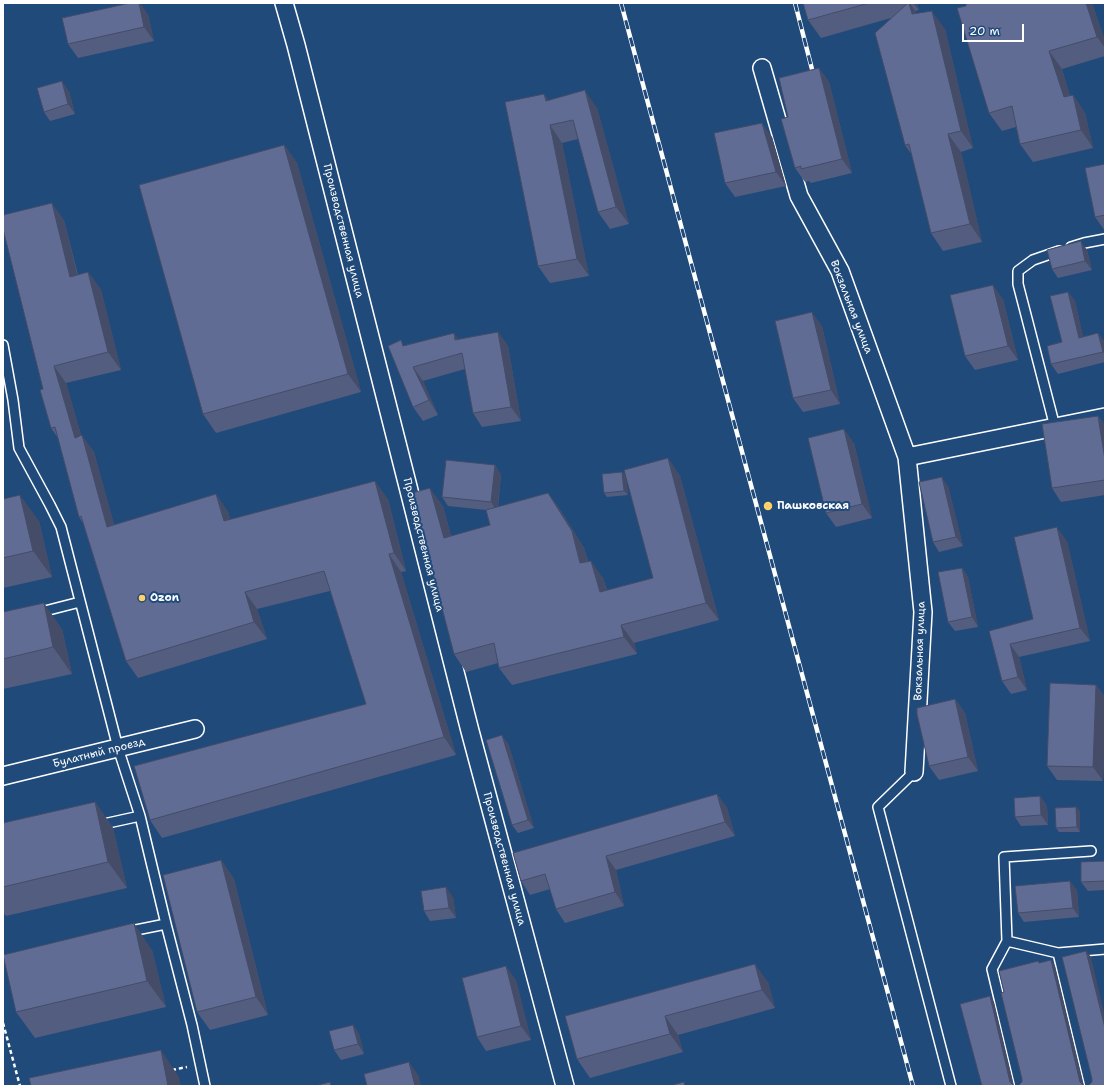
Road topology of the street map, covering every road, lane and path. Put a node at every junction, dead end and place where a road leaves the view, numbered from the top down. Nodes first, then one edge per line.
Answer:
1 (284, 3) edge
2 (762, 68) dead end
3 (1105, 239) edge
4 (3, 347) edge
5 (1105, 417) edge
6 (1054, 427) junction
7 (907, 458) junction
8 (80, 602) junction
9 (26, 615) edge
10 (195, 729) dead end
11 (118, 748) junction
12 (914, 772) joint
13 (3, 776) edge
14 (140, 816) junction
15 (87, 828) edge
16 (1091, 851) dead end
17 (166, 924) junction
18 (120, 934) edge
19 (1007, 941) junction
20 (1105, 949) edge
21 (1058, 952) junction
22 (3, 1023) edge
23 (200, 1064) junction
24 (170, 1071) dead end
25 (20, 1086) edge
26 (205, 1086) edge
27 (565, 1086) edge
28 (951, 1086) edge
29 (1020, 1086) edge
30 (1090, 1086) edge

1 - 27 street, Производственная улица
2 - 7 street, Вокзальная улица
3 - 6 lane
4 - 8 lane
5 - 6 street
6 - 7 street
7 - 12 street, Вокзальная улица
8 - 9 lane
8 - 11 lane
10 - 11 street, Булатный проезд
11 - 13 street, Булатный проезд
11 - 14 lane
12 - 28 lane
14 - 15 lane
14 - 17 lane
16 - 19 lane
17 - 18 lane
17 - 23 lane
19 - 21 lane
19 - 29 lane
20 - 21 lane
21 - 30 lane
22 - 25 path
23 - 24 path
23 - 26 lane

